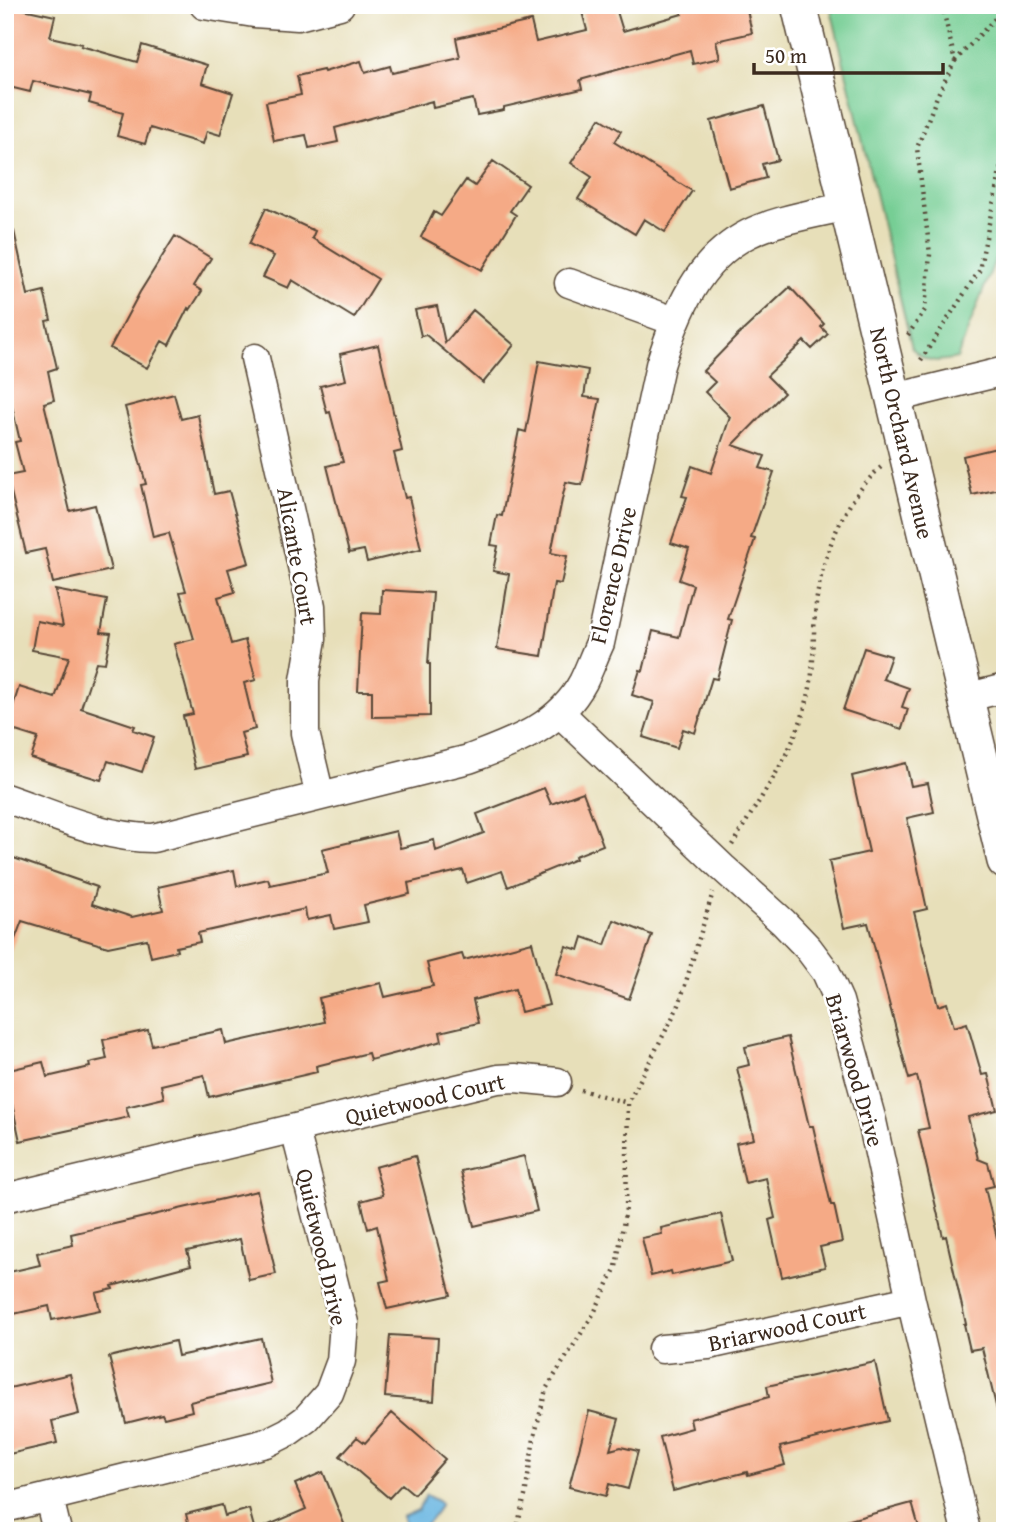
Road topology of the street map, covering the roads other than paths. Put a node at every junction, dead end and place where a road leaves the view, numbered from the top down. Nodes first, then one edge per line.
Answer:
1 (340, 5) edge
2 (799, 5) edge
3 (208, 6) edge
4 (847, 206) junction
5 (569, 283) dead end
6 (674, 321) junction
7 (255, 358) dead end
8 (1005, 371) edge
9 (890, 382) junction
10 (1005, 688) edge
11 (965, 698) junction
12 (560, 713) junction
13 (320, 796) junction
14 (5, 798) edge
15 (1005, 861) edge
16 (557, 1082) road end
17 (295, 1130) junction
18 (5, 1198) edge
19 (911, 1300) junction
20 (662, 1349) dead end
21 (49, 1498) junction
22 (5, 1508) edge
23 (57, 1531) edge
24 (966, 1531) edge

1 - 3 street
2 - 4 street, North Orchard Avenue
4 - 6 street, Florence Drive
4 - 9 street, North Orchard Avenue
5 - 6 street
6 - 12 street, Florence Drive
7 - 13 street, Alicante Court
8 - 9 street
9 - 11 street, North Orchard Avenue
10 - 11 street
11 - 15 street, North Orchard Avenue
12 - 13 street, Florence Drive
12 - 19 street, Briarwood Drive
13 - 14 street, Florence Drive
16 - 17 street, Quietwood Court
17 - 18 street
17 - 21 street, Quietwood Drive
19 - 20 street, Briarwood Court
19 - 24 street, Briarwood Drive
21 - 22 street, Quietwood Drive
21 - 23 street

